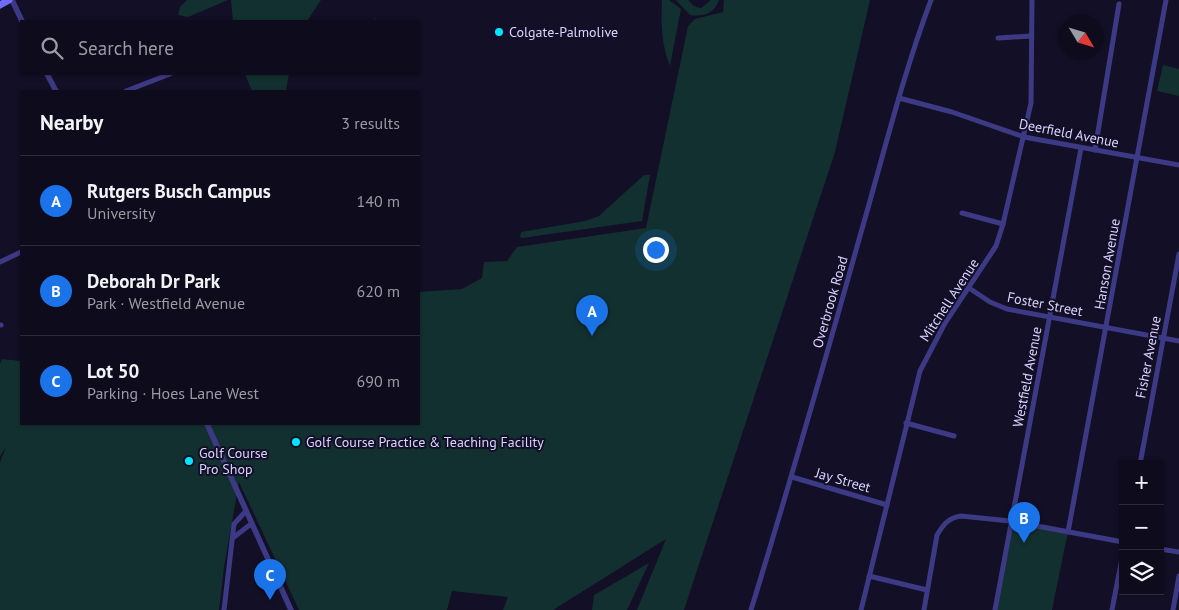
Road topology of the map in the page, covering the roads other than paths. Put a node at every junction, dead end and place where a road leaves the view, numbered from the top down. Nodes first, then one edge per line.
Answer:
1 (11, 0) edge
2 (931, 0) edge
3 (1032, 0) edge
4 (1166, 0) edge
5 (1119, 4) dead end
6 (0, 5) edge
7 (21, 20) edge
8 (1031, 36) junction
9 (998, 38) dead end
10 (48, 75) edge
11 (167, 75) edge
12 (55, 90) edge
13 (129, 90) edge
14 (899, 98) junction
15 (1024, 137) junction
16 (1081, 148) junction
17 (1095, 150) junction
18 (1137, 158) junction
19 (1179, 165) edge
20 (962, 213) dead end
21 (1003, 224) junction
22 (20, 252) edge
23 (1179, 254) edge
24 (0, 262) edge
25 (969, 288) junction
26 (1050, 317) junction
27 (1107, 328) junction
28 (1163, 339) junction
29 (1179, 342) edge
30 (906, 423) junction
31 (207, 425) edge
32 (954, 436) dead end
33 (1141, 460) edge
34 (792, 477) junction
35 (887, 505) junction
36 (246, 511) junction
37 (1011, 521) junction
38 (252, 524) junction
39 (1068, 532) junction
40 (233, 537) junction
41 (1119, 541) edge
42 (1164, 549) edge
43 (1179, 552) edge
44 (1119, 574) edge
45 (869, 576) junction
46 (1179, 576) edge
47 (927, 590) junction
48 (224, 610) edge
49 (291, 610) edge
50 (751, 610) edge
51 (861, 610) edge
52 (924, 610) edge
53 (995, 610) edge
54 (1112, 610) edge
55 (1173, 610) edge

1 - 6 main road
1 - 7 street
2 - 14 street, Overbrook Road
3 - 8 street, Mitchell Avenue
4 - 18 street, Hanson Avenue
5 - 17 street
8 - 9 street
8 - 15 street, Mitchell Avenue
10 - 12 street
11 - 13 street
14 - 15 street, Deerfield Avenue
14 - 34 street, Overbrook Road
15 - 16 street, Deerfield Avenue
15 - 21 street, Mitchell Avenue
16 - 17 street, Deerfield Avenue
16 - 26 street, Westfield Avenue
17 - 18 street, Deerfield Avenue
18 - 19 street, Deerfield Avenue
18 - 27 street, Hanson Avenue
20 - 21 street
21 - 25 street, Mitchell Avenue
22 - 24 street
23 - 28 street, Fisher Avenue
25 - 26 street, Foster Street
25 - 30 street, Mitchell Avenue
26 - 27 street, Foster Street
26 - 37 street, Westfield Avenue
27 - 28 street, Foster Street
27 - 39 street, Hanson Avenue
28 - 29 street, Foster Street
28 - 33 street, Fisher Avenue
30 - 32 street
30 - 35 street, Mitchell Avenue
31 - 36 street
34 - 35 street, Jay Street
34 - 50 street, Overbrook Road
35 - 45 street, Mitchell Avenue
36 - 38 street
36 - 40 street
37 - 39 street
37 - 47 street
37 - 53 street, Westfield Avenue
38 - 40 street
38 - 49 street
39 - 41 street
40 - 48 street
42 - 43 street
44 - 54 street
45 - 47 street
45 - 51 street, Mitchell Avenue
46 - 55 street
47 - 52 street

